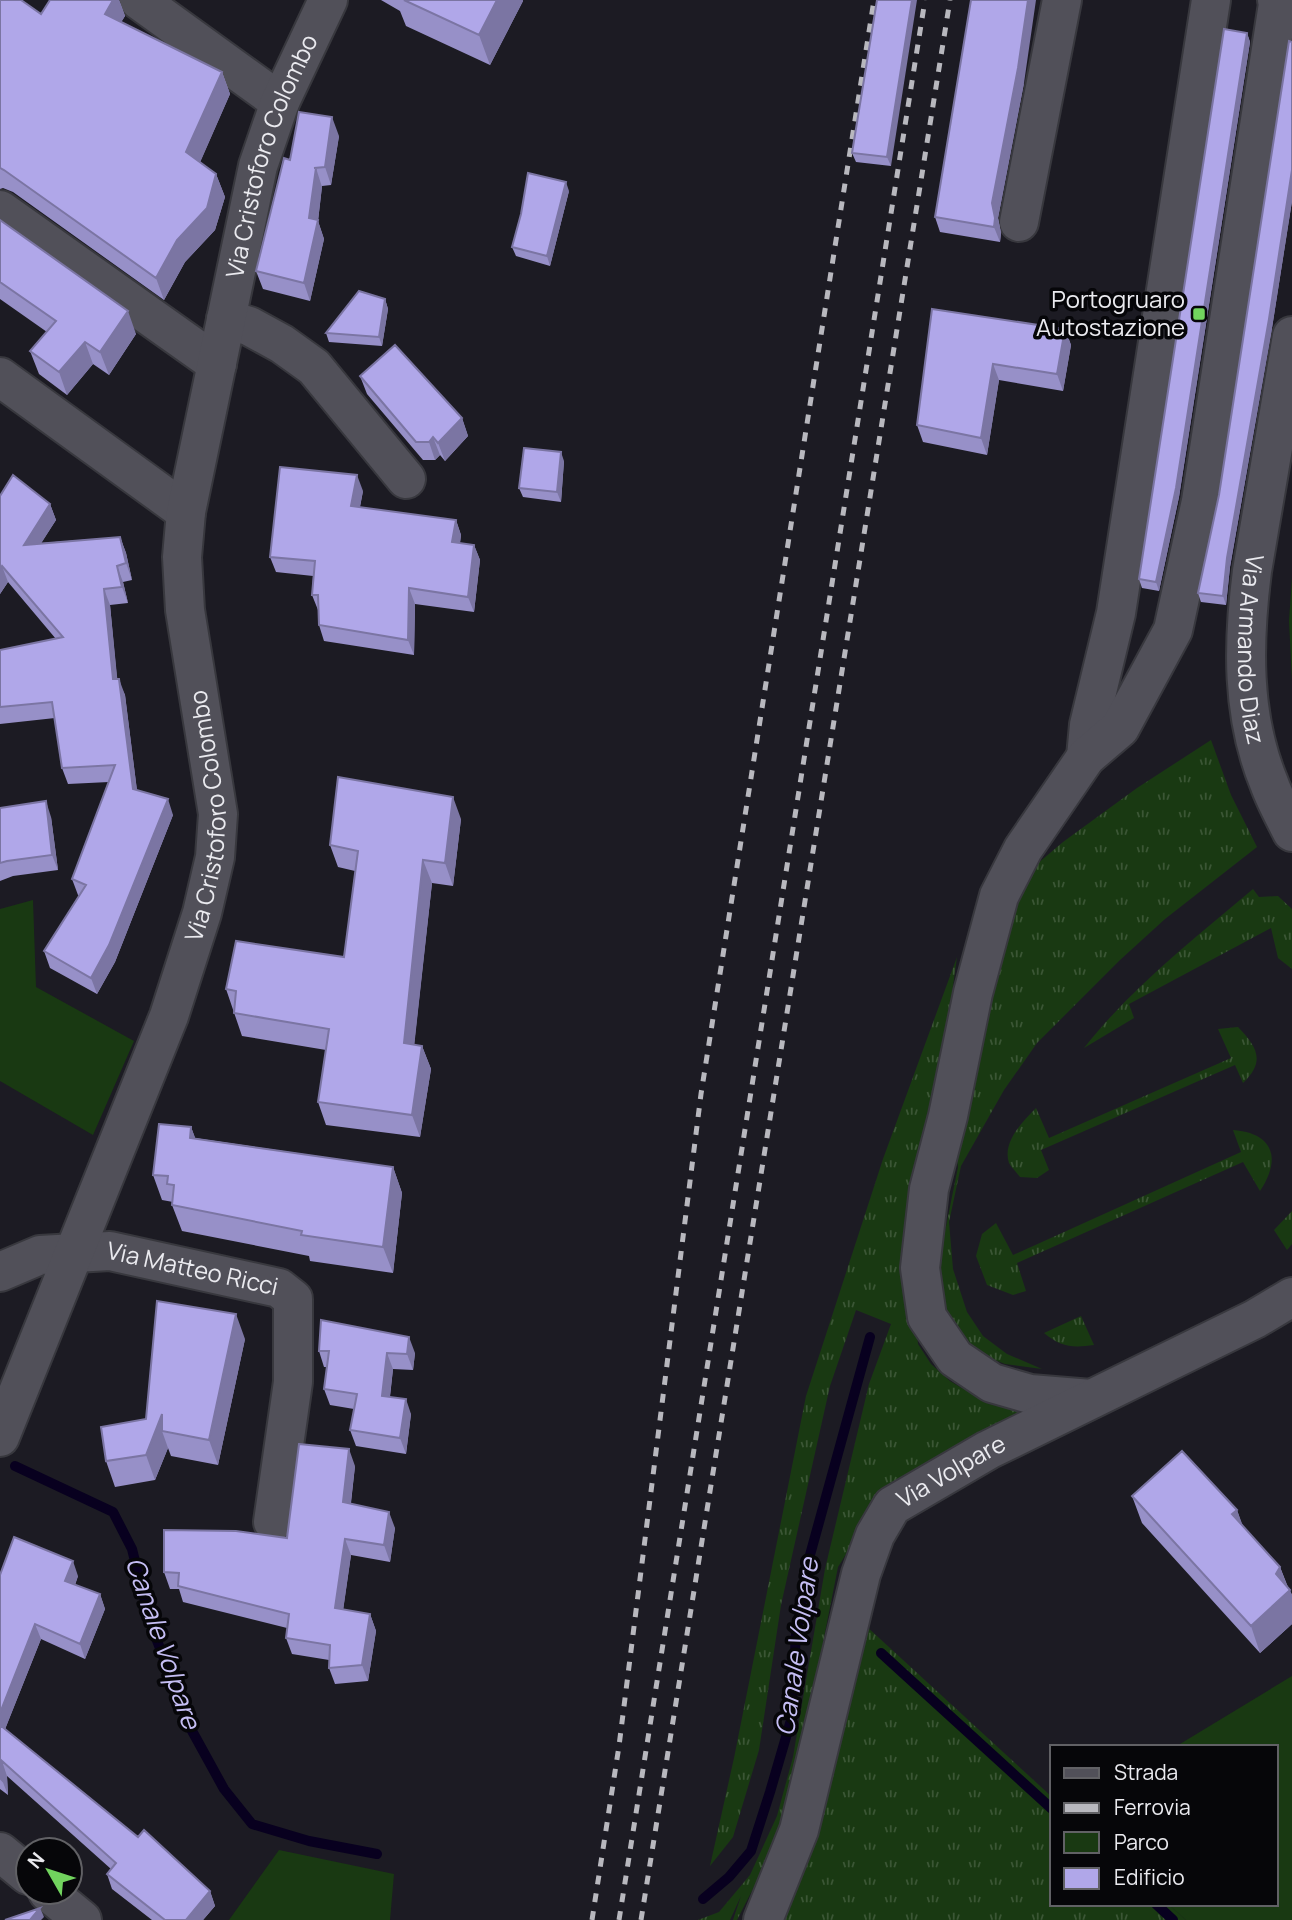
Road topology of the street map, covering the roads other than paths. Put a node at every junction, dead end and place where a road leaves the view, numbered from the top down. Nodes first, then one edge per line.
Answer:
1 (139, 0) edge
2 (328, 0) edge
3 (1062, 0) edge
4 (1211, 0) edge
5 (1277, 0) edge
6 (280, 102) junction
7 (0, 210) edge
8 (1019, 222) dead end
9 (226, 319) junction
10 (1292, 336) edge
11 (218, 364) junction
12 (0, 377) edge
13 (406, 479) dead end
14 (186, 512) junction
15 (1086, 757) junction
16 (1292, 832) edge
17 (72, 1253) junction
18 (0, 1272) edge
19 (1291, 1297) edge
20 (1091, 1399) junction
21 (0, 1437) edge
22 (273, 1522) dead end
23 (0, 1852) edge
24 (14, 1864) edge
25 (65, 1906) edge
26 (82, 1920) edge
27 (763, 1920) edge

1 - 6 street
2 - 6 street, Via Cristoforo Colombo
3 - 8 street
4 - 15 street
5 - 15 street
6 - 9 street, Via Cristoforo Colombo
7 - 11 street
9 - 11 street, Via Cristoforo Colombo
9 - 13 street
10 - 16 street, Via Armando Diaz
11 - 14 street, Via Cristoforo Colombo
12 - 14 street
14 - 17 street, Via Cristoforo Colombo
15 - 20 street
17 - 18 street
17 - 21 street, Via Cristoforo Colombo
17 - 22 street, Via Matteo Ricci
19 - 20 street, Via Volpare
20 - 27 street, Via Volpare
23 - 24 street
25 - 26 street

